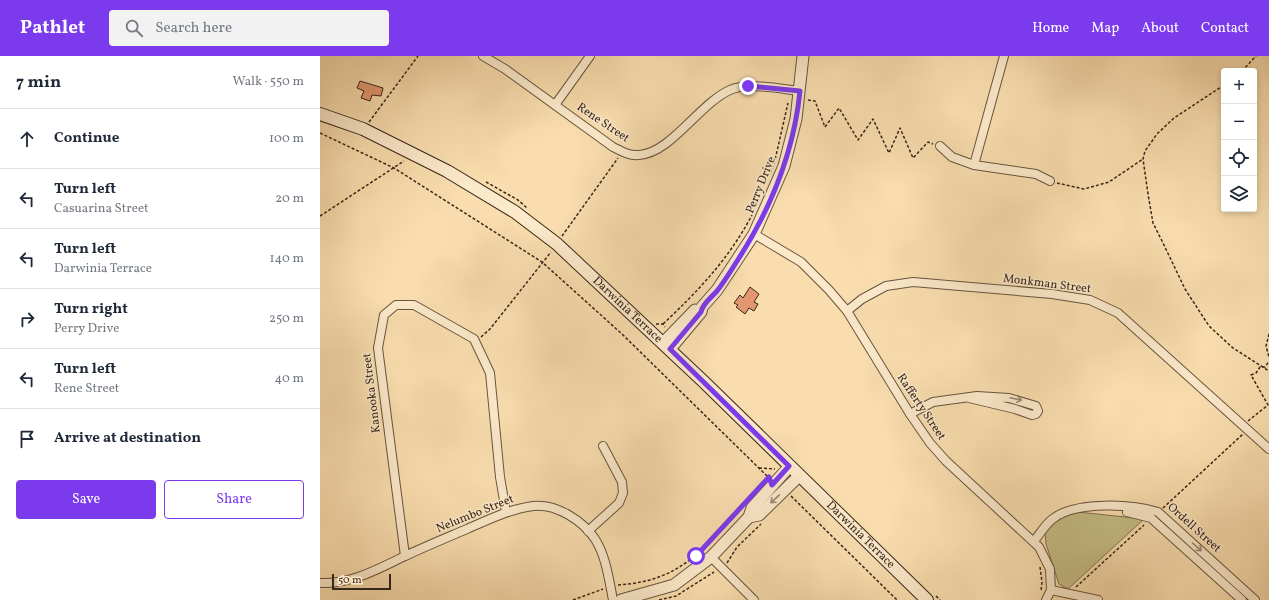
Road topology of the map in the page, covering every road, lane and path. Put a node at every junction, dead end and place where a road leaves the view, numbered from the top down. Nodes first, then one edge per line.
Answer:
1 (418, 56) edge
2 (483, 56) edge
3 (590, 56) edge
4 (803, 56) edge
5 (1004, 56) edge
6 (1256, 56) edge
7 (1245, 68) edge
8 (1221, 87) edge
9 (794, 90) junction
10 (811, 100) dead end
11 (555, 105) junction
12 (320, 114) edge
13 (363, 129) junction
14 (320, 133) edge
15 (940, 146) joint
16 (622, 152) junction
17 (412, 153) junction
18 (1143, 159) junction
19 (974, 165) junction
20 (394, 168) junction
21 (770, 173) dead end
22 (1050, 181) joint
23 (752, 214) dead end
24 (320, 216) edge
25 (754, 234) junction
26 (557, 244) junction
27 (542, 262) junction
28 (847, 311) junction
29 (663, 324) dead end
30 (1269, 334) edge
31 (475, 342) junction
32 (666, 346) junction
33 (1269, 357) edge
34 (1269, 362) edge
35 (1264, 367) junction
36 (1269, 371) edge
37 (969, 398) junction
38 (910, 414) junction
39 (1248, 429) junction
40 (602, 446) dead end
41 (1269, 449) edge
42 (789, 466) junction
43 (802, 479) junction
44 (772, 485) junction
45 (786, 497) junction
46 (748, 500) dead end
47 (1102, 507) junction
48 (506, 512) junction
49 (1158, 512) junction
50 (749, 518) junction
51 (1151, 518) junction
52 (764, 521) dead end
53 (588, 531) junction
54 (1034, 541) junction
55 (405, 556) junction
56 (711, 557) junction
57 (1039, 561) dead end
58 (721, 567) junction
59 (320, 583) edge
60 (610, 586) junction
61 (1052, 590) junction
62 (1069, 593) junction
63 (1043, 598) edge
64 (573, 600) edge
65 (613, 600) edge
66 (621, 600) edge
67 (660, 600) edge
68 (754, 600) edge
69 (897, 600) edge
70 (927, 600) edge
71 (1098, 600) edge
72 (1242, 600) edge
73 (1255, 600) edge

1 - 13 path
2 - 11 street, Rene Street
3 - 11 street
4 - 9 street, Perry Drive
5 - 19 street
6 - 7 path
8 - 18 path
9 - 16 street, Rene Street
9 - 21 path
9 - 25 street, Perry Drive
10 - 15 path
11 - 16 street, Rene Street
12 - 13 main road, Darwinia Terrace
13 - 17 main road, Darwinia Terrace
14 - 20 path
15 - 19 street
16 - 26 path
17 - 20 path
17 - 26 main road, Darwinia Terrace
18 - 22 path
18 - 35 path
19 - 22 street
20 - 24 path
20 - 27 path
23 - 29 path
25 - 28 street, Rafferty Street
25 - 32 street, Perry Drive
26 - 27 path
26 - 32 main road, Darwinia Terrace
27 - 31 path
27 - 44 path
28 - 38 street, Rafferty Street
28 - 39 street, Monkman Street
30 - 33 path
31 - 48 street, Kanooka Street
31 - 55 street, Kanooka Street
32 - 42 main road, Darwinia Terrace
34 - 35 path
35 - 36 path
35 - 39 path
37 -> 37 street
37 - 38 street
38 - 54 street, Rafferty Street
39 - 41 street, Monkman Street
39 - 49 path
40 - 53 street
42 - 43 main road, Darwinia Terrace
42 - 44 street
43 - 45 street
43 - 45 path
43 - 70 main road, Darwinia Terrace
44 - 50 street
45 -> 50 street
45 - 69 path
46 - 60 path
47 - 49 street, Ordell Street
47 - 51 street, Ordell Street
47 - 54 street, Ordell Street
48 - 53 street, Nelumbo Street
48 - 55 street, Nelumbo Street
49 -> 73 street, Ordell Street
50 - 56 street
51 - 62 path
51 - 72 street, Ordell Street
52 - 58 path
53 - 60 street, Nelumbo Street
54 - 61 street, Rafferty Street
55 - 59 street, Nelumbo Street
56 - 58 street
56 - 66 street
57 - 63 path
58 - 67 path
58 - 68 street
60 - 64 path
60 - 65 street, Nelumbo Street
61 - 62 street
61 - 63 street
62 - 71 street

